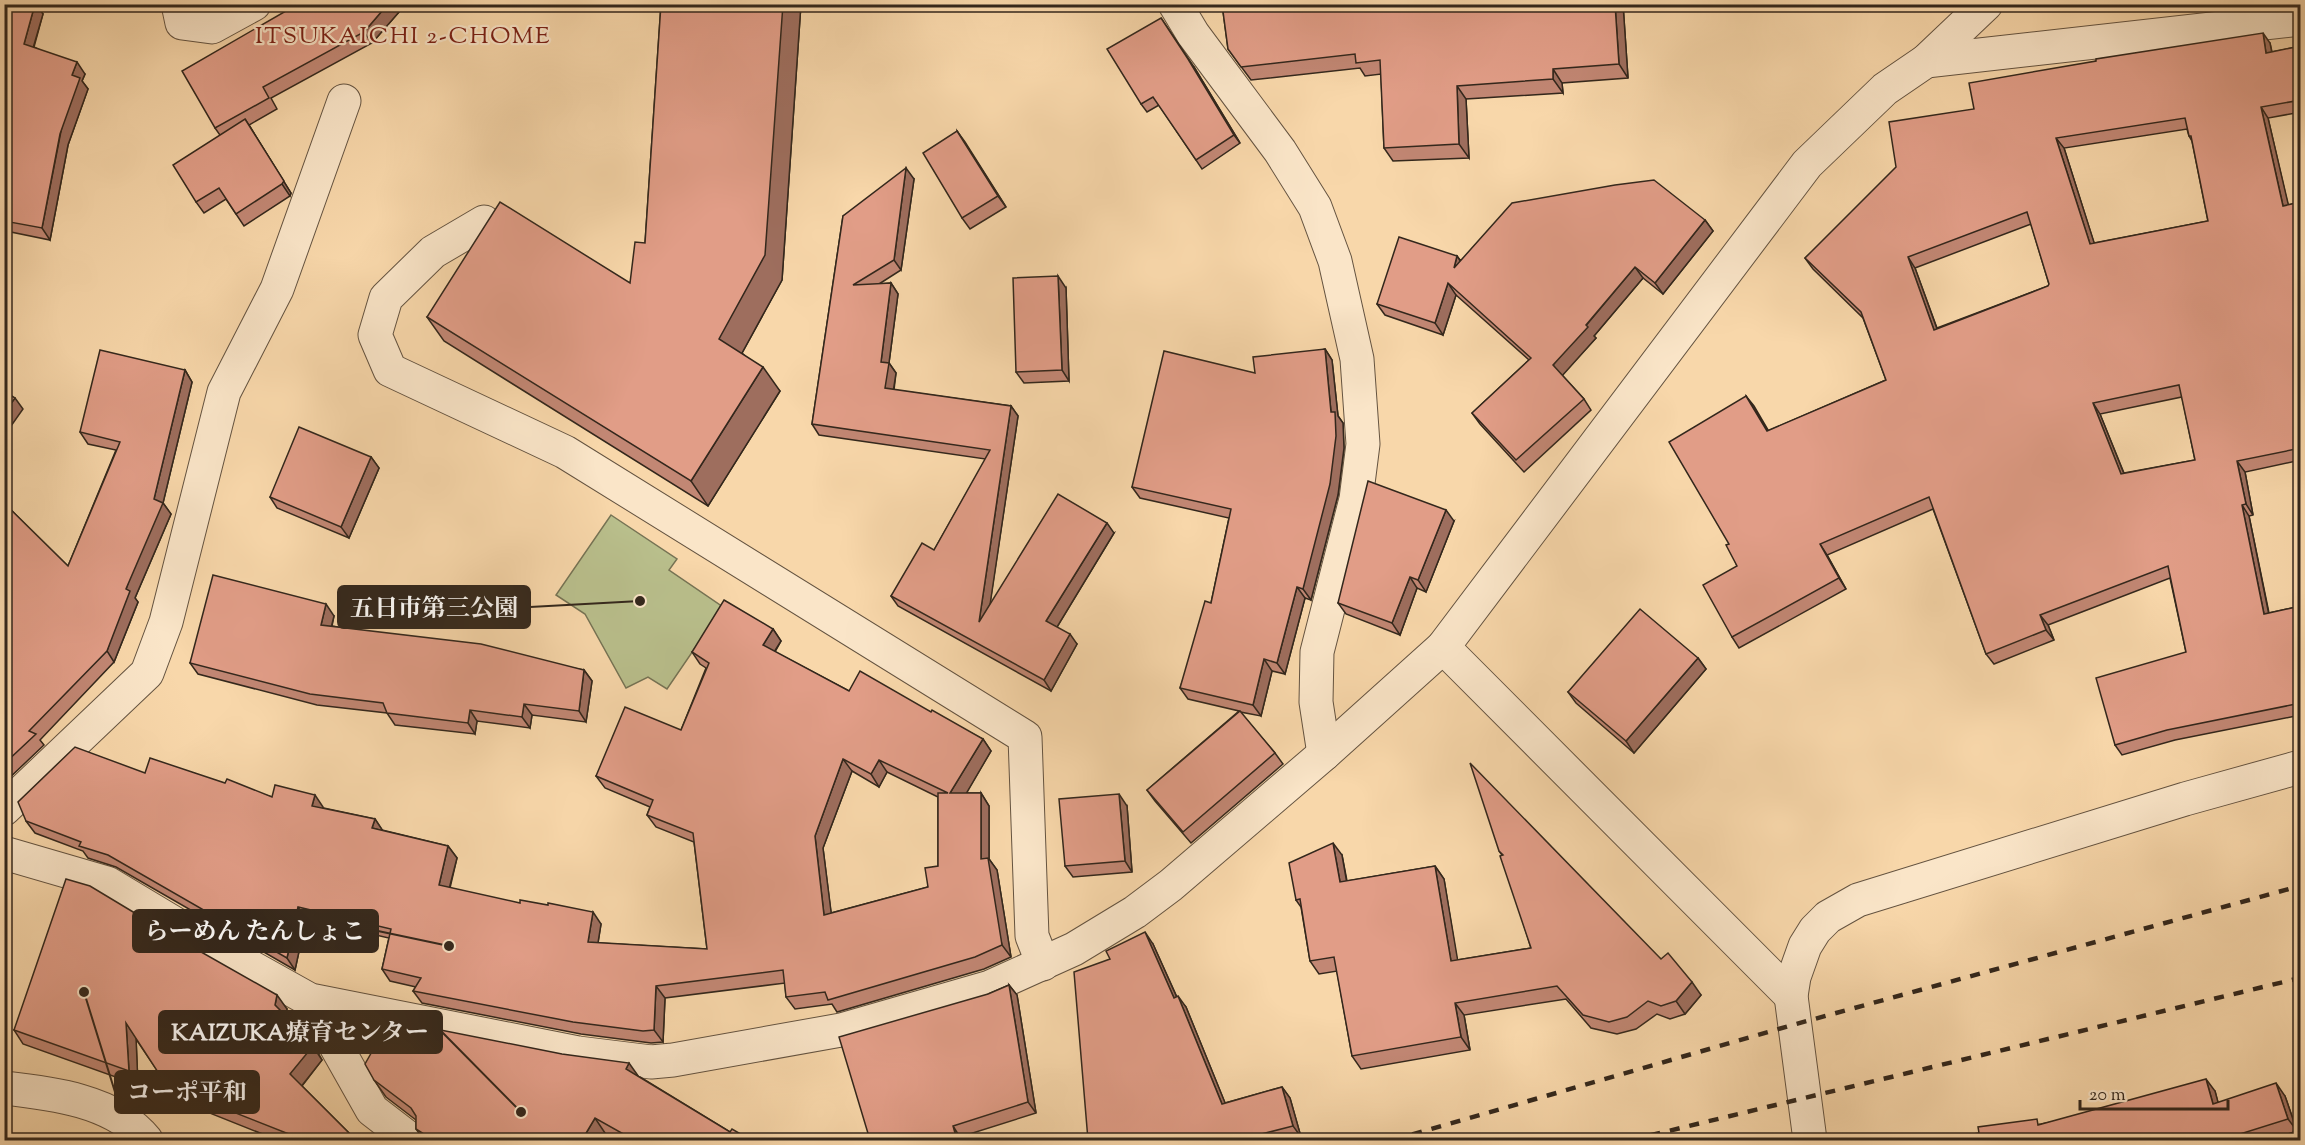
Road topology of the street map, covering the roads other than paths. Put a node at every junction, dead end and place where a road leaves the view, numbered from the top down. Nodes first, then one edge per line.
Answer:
1 (178, 4) edge
2 (254, 4) edge
3 (1175, 4) edge
4 (1986, 4) edge
5 (2301, 19) edge
6 (1926, 61) junction
7 (344, 101) dead end
8 (484, 222) edge
9 (1443, 647) junction
10 (1324, 754) junction
11 (2301, 767) edge
12 (4, 810) edge
13 (4, 853) edge
14 (1043, 964) junction
15 (1791, 996) junction
16 (310, 1000) junction
17 (4, 1088) edge
18 (146, 1140) edge
19 (408, 1140) edge
20 (1810, 1140) edge

1 - 2 street
3 - 10 street
4 - 6 street
5 - 6 street
6 - 9 street
7 - 12 street
8 - 14 street
9 - 10 street
9 - 15 street
10 - 14 street
11 - 15 street
13 - 16 street
14 - 16 street
15 - 20 street
16 - 19 street
17 - 18 street

